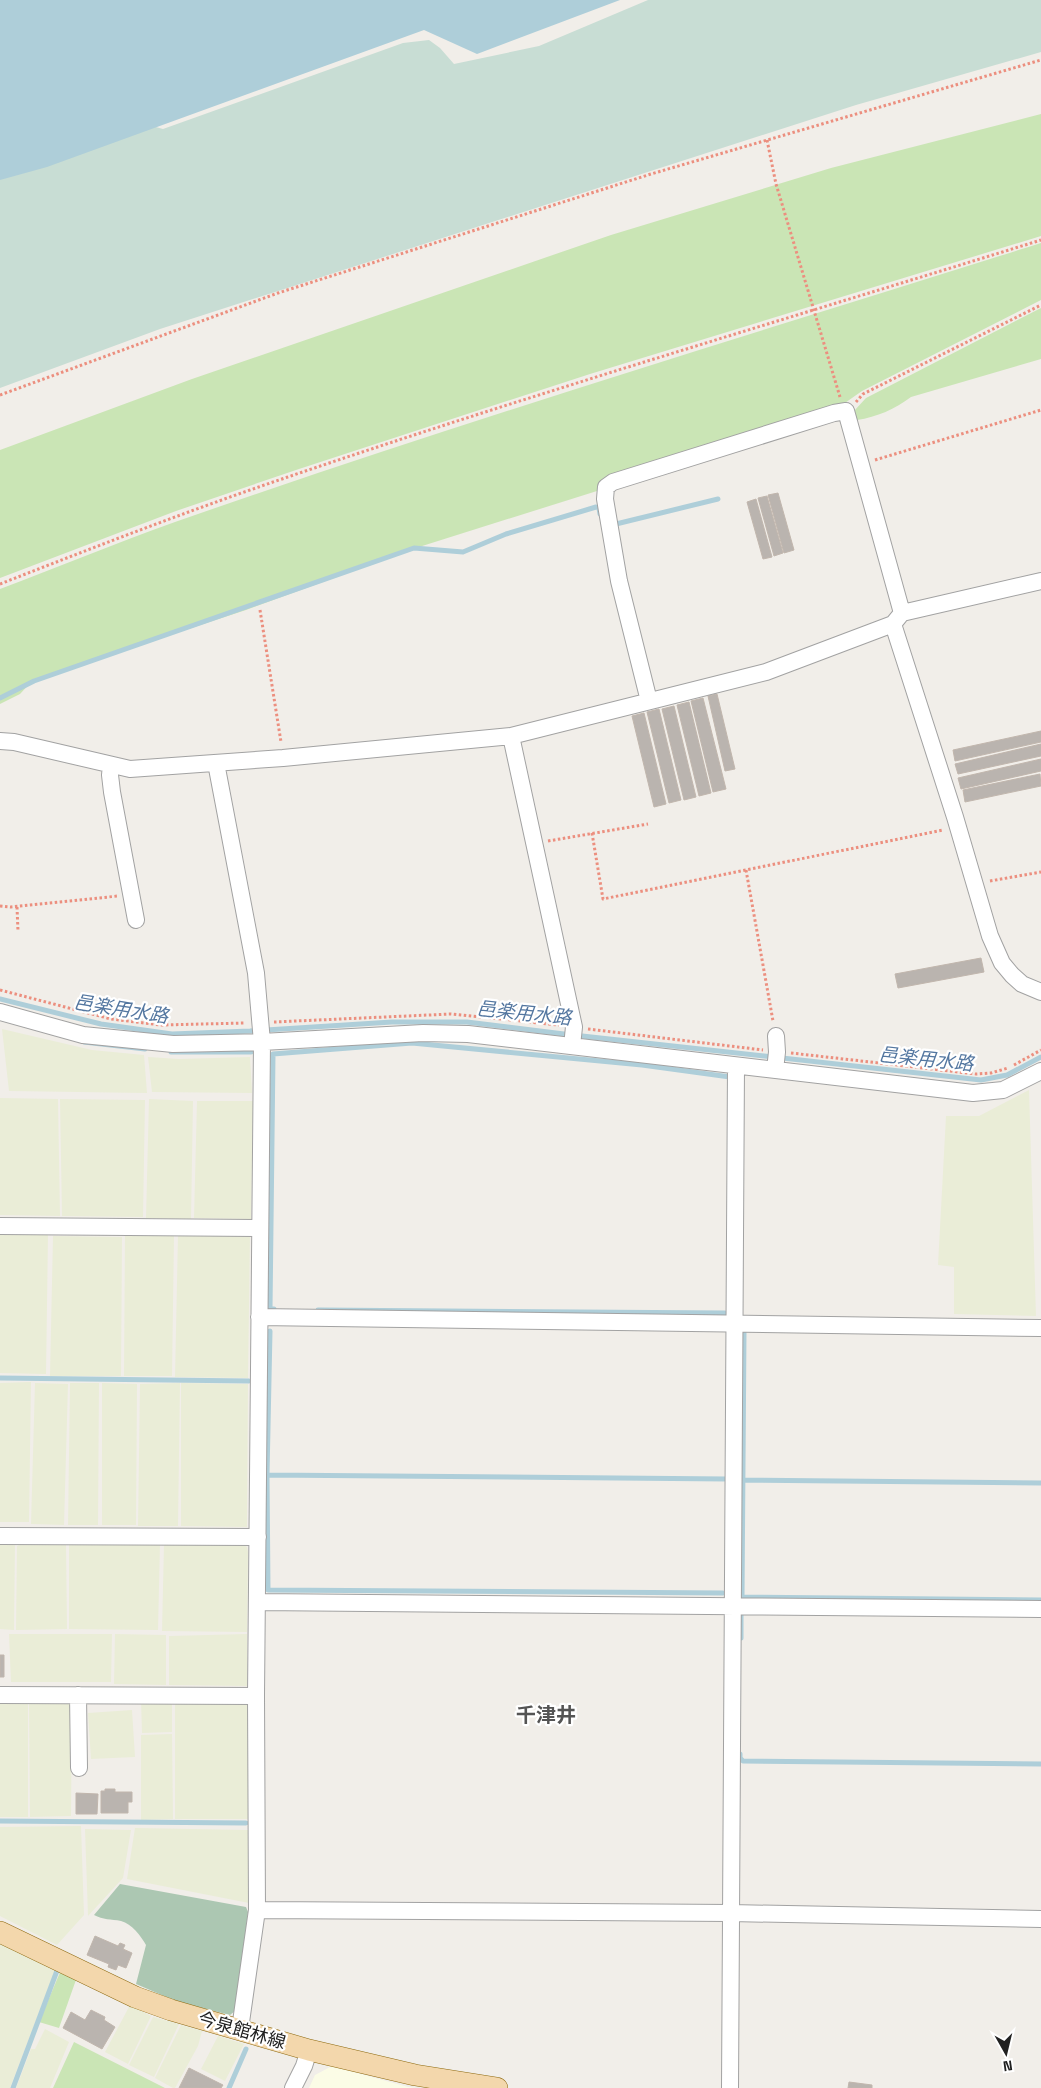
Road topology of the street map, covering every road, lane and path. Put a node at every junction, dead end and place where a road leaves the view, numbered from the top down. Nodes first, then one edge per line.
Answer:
1 (1041, 60) edge
2 (767, 140) junction
3 (1041, 240) edge
4 (1041, 305) edge
5 (815, 310) junction
6 (0, 395) edge
7 (844, 408) junction
8 (1041, 410) edge
9 (862, 464) junction
10 (1041, 582) edge
11 (0, 584) edge
12 (260, 610) dead end
13 (898, 619) junction
14 (649, 701) junction
15 (511, 736) junction
16 (0, 741) edge
17 (283, 758) junction
18 (216, 763) junction
19 (111, 765) junction
20 (648, 824) dead end
21 (958, 826) junction
22 (592, 833) junction
23 (534, 843) junction
24 (746, 870) junction
25 (1041, 872) edge
26 (974, 884) junction
27 (131, 895) junction
28 (0, 906) edge
29 (17, 907) junction
30 (136, 920) dead end
31 (18, 931) dead end
32 (1041, 992) edge
33 (0, 1012) edge
34 (262, 1035) junction
35 (776, 1036) joint
36 (573, 1039) junction
37 (776, 1062) junction
38 (736, 1066) junction
39 (1041, 1072) edge
40 (0, 1226) edge
41 (260, 1228) junction
42 (259, 1317) junction
43 (734, 1322) junction
44 (1041, 1328) edge
45 (0, 1536) edge
46 (258, 1537) junction
47 (257, 1602) junction
48 (733, 1605) junction
49 (1041, 1609) edge
50 (0, 1695) edge
51 (78, 1695) junction
52 (256, 1696) junction
53 (80, 1768) dead end
54 (257, 1910) junction
55 (731, 1912) junction
56 (1041, 1919) edge
57 (0, 1932) edge
58 (240, 2029) junction
59 (309, 2050) junction
60 (293, 2088) edge
61 (498, 2088) edge
62 (730, 2088) edge

1 - 2 path
2 - 5 path
2 - 6 path
3 - 5 path
4 - 7 path
5 - 7 path
5 - 11 path
7 - 9 street
7 - 14 street
8 - 9 path
9 - 13 street
10 - 13 street
12 - 17 path
13 - 14 street
13 - 21 street
14 - 15 street
15 - 17 street
15 - 23 street
16 - 19 street
17 - 18 street
18 - 19 street
18 - 34 street
19 - 27 street
20 - 22 path
21 - 24 path
21 - 26 street
22 - 23 path
22 - 24 path
23 - 36 street
24 - 35 path
25 - 26 path
26 - 32 street
27 - 29 path
27 - 30 street
28 - 29 path
29 - 31 path
33 - 34 street
34 - 36 street
34 - 41 street
35 - 37 street
36 - 38 street
37 - 38 street
37 - 39 street
38 - 43 street
40 - 41 street
41 - 42 street
42 - 43 street
42 - 46 street
43 - 44 street
43 - 48 street
45 - 46 street
46 - 47 street
47 - 48 street
47 - 52 street
48 - 49 street
48 - 55 street
50 - 51 street
51 - 52 street
51 - 53 street
52 - 54 street
54 - 55 street
54 - 58 street
55 - 56 street
55 - 62 street
57 - 58 main road, 今泉館林線
58 - 59 main road, 今泉館林線
59 - 60 street
59 - 61 main road, 今泉館林線

